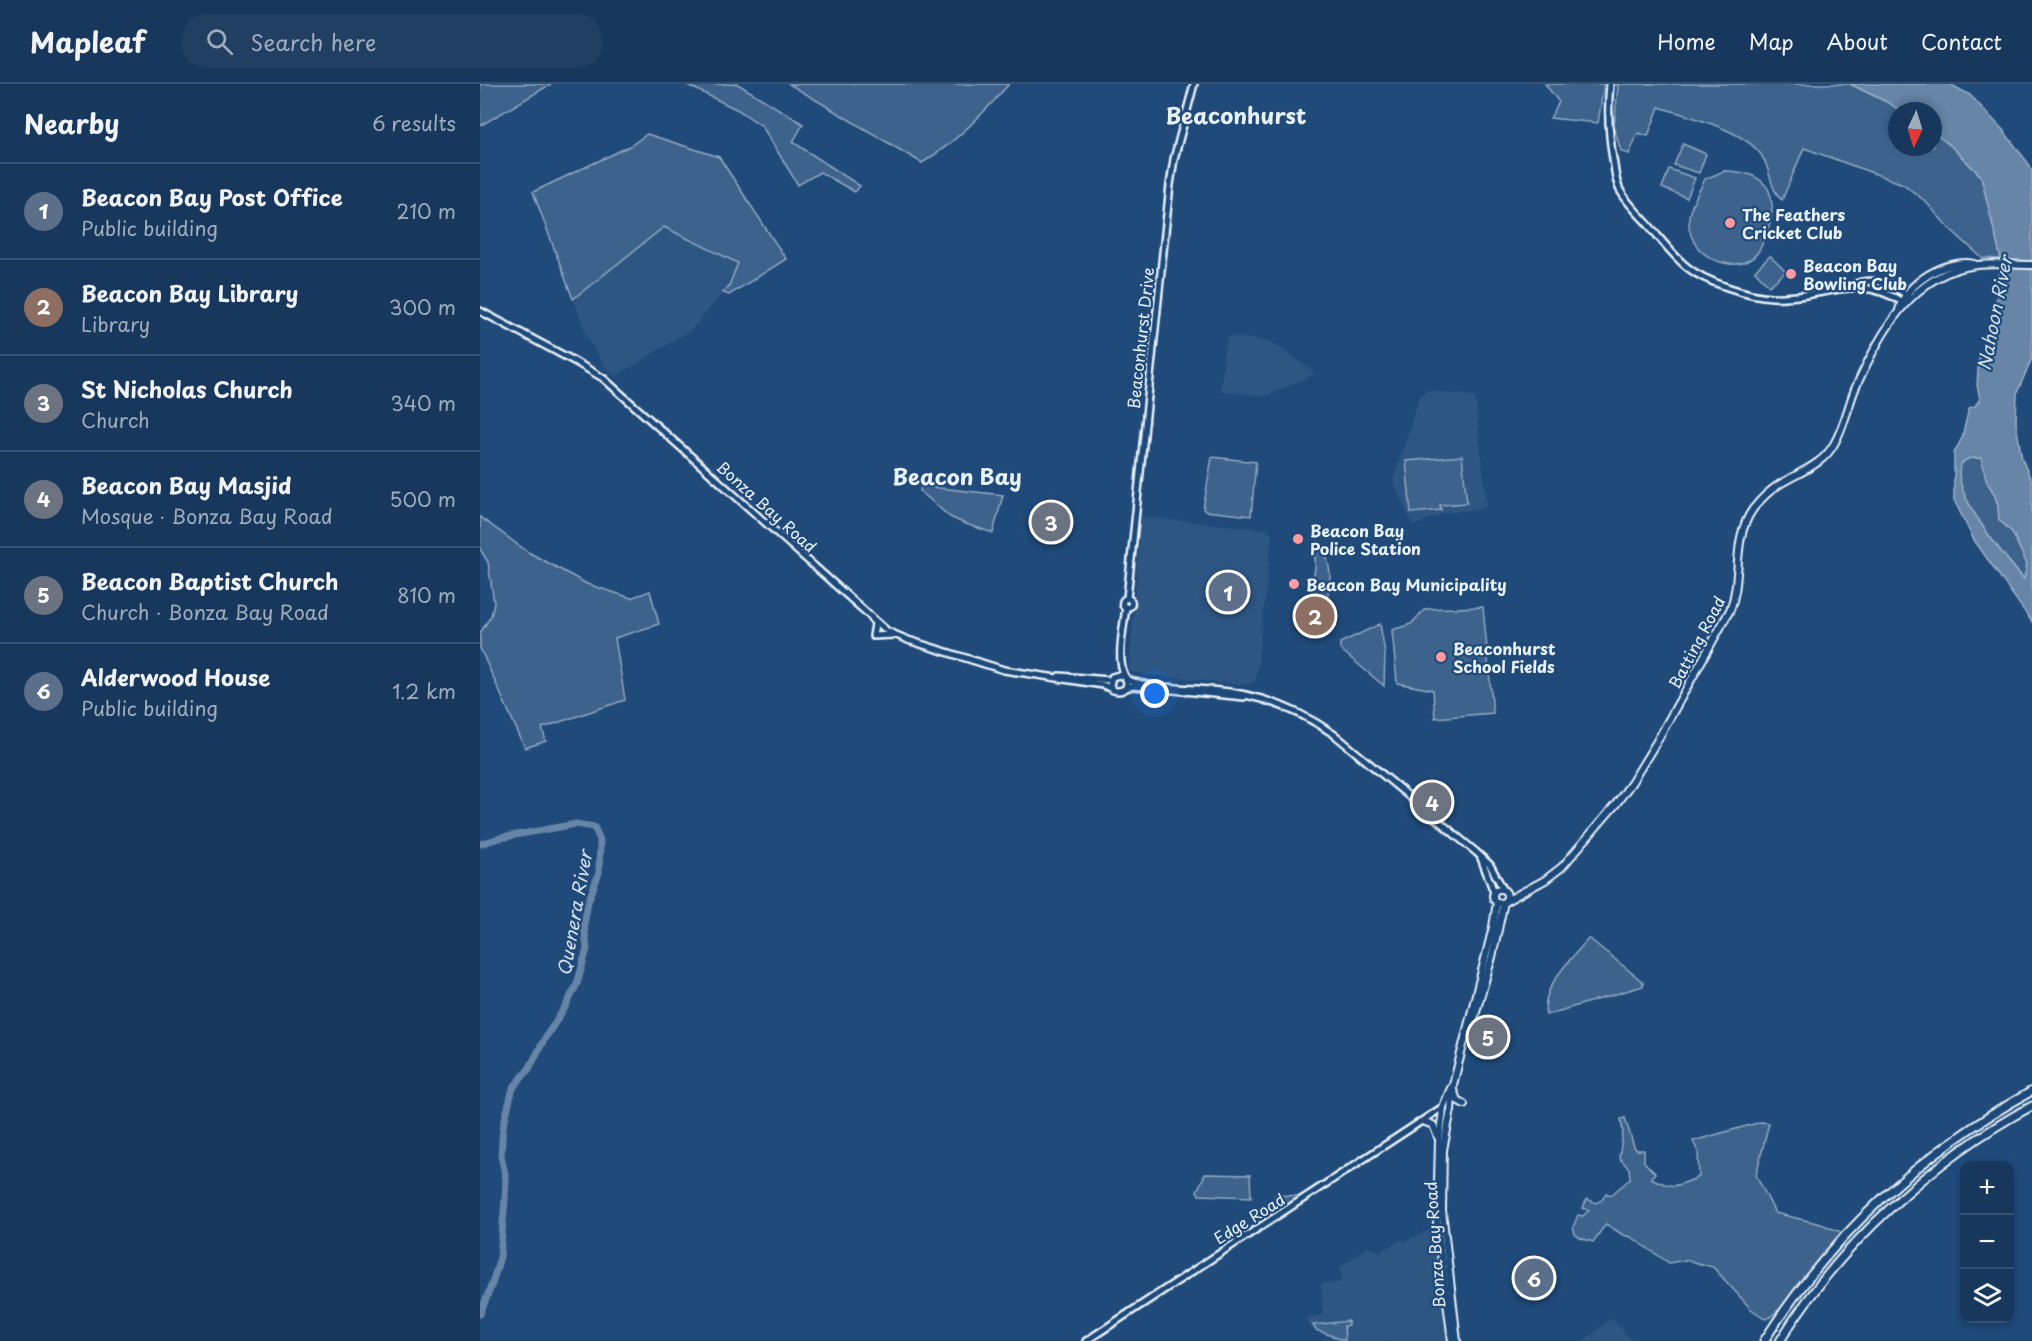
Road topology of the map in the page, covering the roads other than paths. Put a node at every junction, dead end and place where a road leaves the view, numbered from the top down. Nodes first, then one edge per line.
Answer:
1 (1194, 84) edge
2 (1611, 84) edge
3 (2032, 265) edge
4 (1906, 299) junction
5 (480, 311) edge
6 (872, 618) junction
7 (895, 634) junction
8 (1121, 659) junction
9 (1054, 677) junction
10 (1125, 677) junction
11 (1112, 678) junction
12 (1126, 688) junction
13 (1113, 690) junction
14 (1260, 698) junction
15 (1480, 856) junction
16 (1536, 884) junction
17 (1504, 890) junction
18 (1494, 892) junction
19 (1502, 902) junction
20 (1453, 1088) junction
21 (2032, 1091) edge
22 (1464, 1104) dead end
23 (2032, 1106) edge
24 (1446, 1109) junction
25 (1425, 1120) junction
26 (1439, 1140) junction
27 (1086, 1341) edge
28 (1452, 1341) edge
29 (1457, 1341) edge
30 (1764, 1341) edge
31 (1780, 1341) edge

1 - 8 street, Beaconhurst Drive
2 - 4 street
3 - 4 main road
4 - 16 main road, Batting Road
5 - 6 street, Bonza Bay Road
6 - 7 street, Bonza Bay Road
6 - 7 street
7 - 9 street, Bonza Bay Road
8 - 10 street
8 - 11 street
9 - 11 street, Bonza Bay Road
9 - 13 street, Bonza Bay Road
10 - 11 street
10 - 12 street
10 - 14 street
11 - 13 street
12 - 13 street
12 - 14 street
14 - 15 street
15 - 17 street
15 - 18 street
16 - 17 main road, Batting Road
16 - 19 main road, Batting Road
17 - 18 main road
17 - 19 main road
18 - 19 main road
19 - 20 main road, Bonza Bay Road
20 - 22 main road
20 - 24 main road, Bonza Bay Road
21 - 30 highway
23 - 31 highway
24 - 25 street, Edge Road
24 - 26 main road, Bonza Bay Road
24 - 29 main road, Bonza Bay Road
25 - 26 main road
25 - 27 street, Edge Road
26 - 28 main road, Bonza Bay Road

